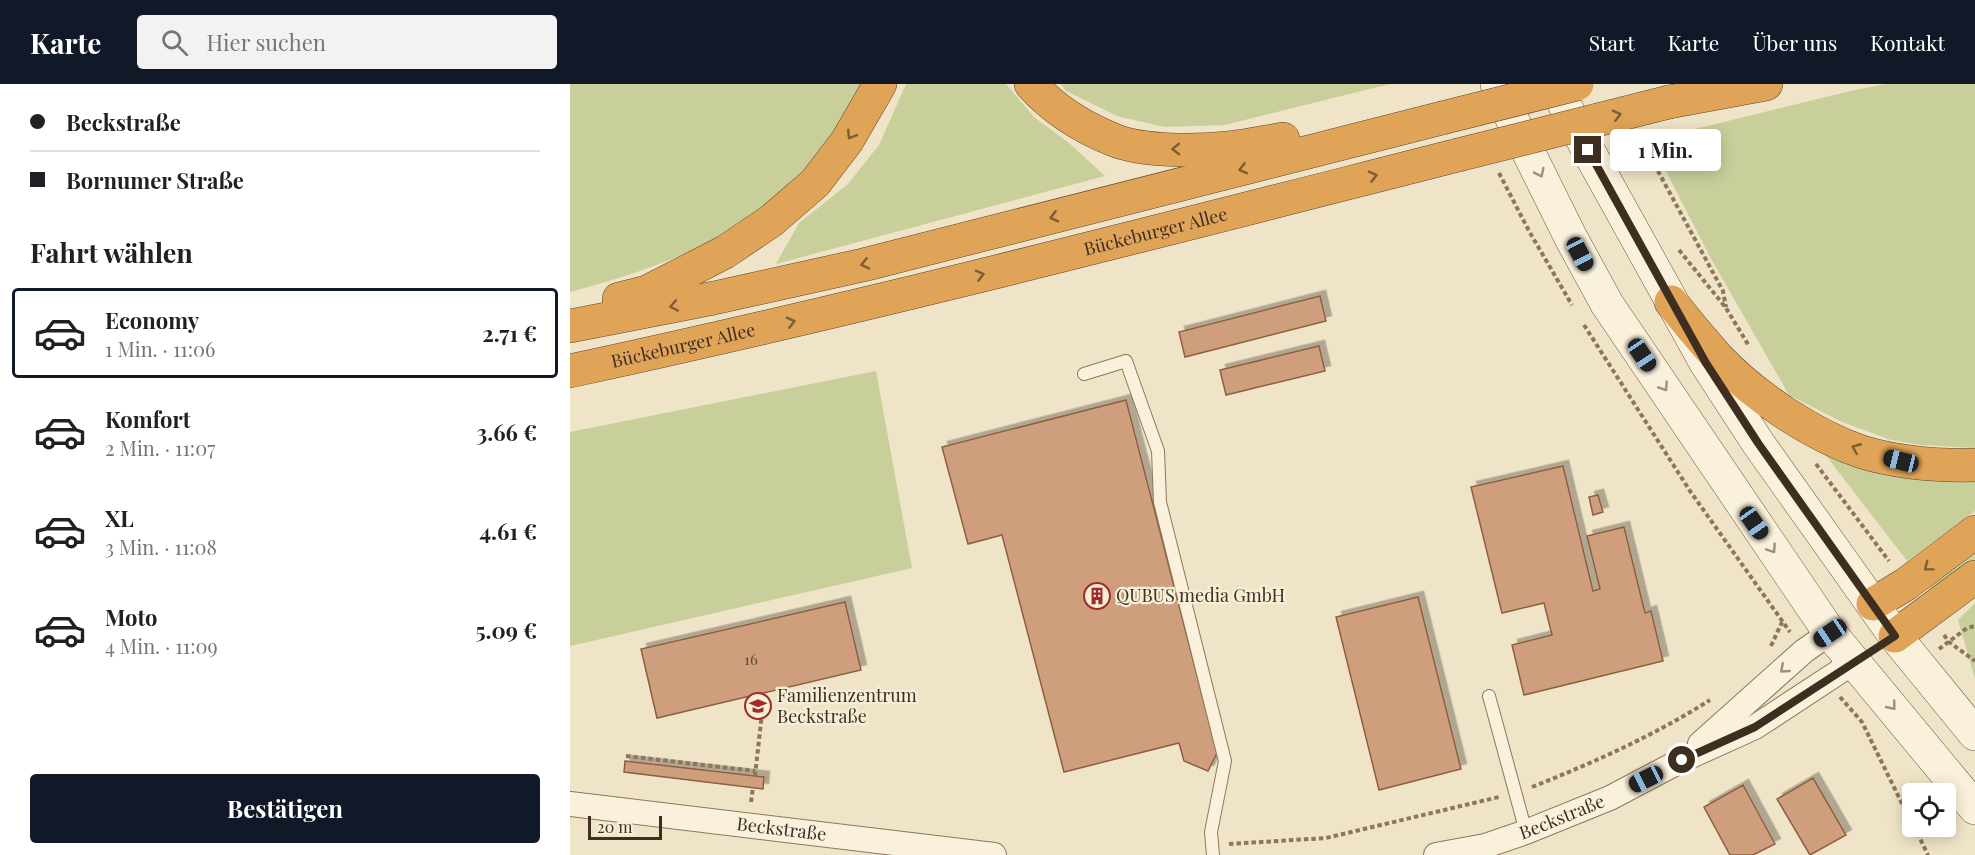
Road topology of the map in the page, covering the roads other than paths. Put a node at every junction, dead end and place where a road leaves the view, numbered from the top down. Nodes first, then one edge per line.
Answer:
1 (880, 84) edge
2 (1031, 84) edge
3 (1497, 84) edge
4 (1554, 84) edge
5 (1577, 84) edge
6 (1738, 84) edge
7 (1766, 84) edge
8 (1669, 102) junction
9 (1442, 118) junction
10 (1671, 302) junction
11 (570, 311) edge
12 (570, 326) edge
13 (570, 371) edge
14 (1084, 374) dead end
15 (1975, 465) edge
16 (1975, 532) edge
17 (1975, 577) edge
18 (1873, 604) junction
19 (1830, 633) junction
20 (1895, 636) junction
21 (1854, 662) junction
22 (1489, 696) dead end
23 (1975, 734) edge
24 (1682, 760) junction
25 (570, 804) edge
26 (1975, 808) edge
27 (1526, 832) junction
28 (1486, 850) edge
29 (994, 855) edge
30 (1213, 855) edge
31 (1436, 855) edge

1 -> 11 highway
9 -> 2 highway
3 -> 19 main road
4 - 10 main road
5 - 9 highway, bridge
6 - 8 highway, Bückeburger Allee
7 - 8 highway
13 -> 8 highway, Bückeburger Allee, bridge
9 -> 12 highway
15 -> 10 highway
10 - 18 main road
14 - 30 lane
16 -> 18 highway
17 - 20 highway
18 - 19 main road
18 - 20 main road
19 - 21 main road
19 -> 24 street, Beckstraße
20 - 21 main road
20 - 23 main road
21 - 24 street, Beckstraße
21 -> 26 main road
22 - 27 lane
24 - 27 street, Beckstraße
25 - 29 street, Beckstraße
27 - 28 street, Beckstraße
28 - 31 street, Beckstraße

